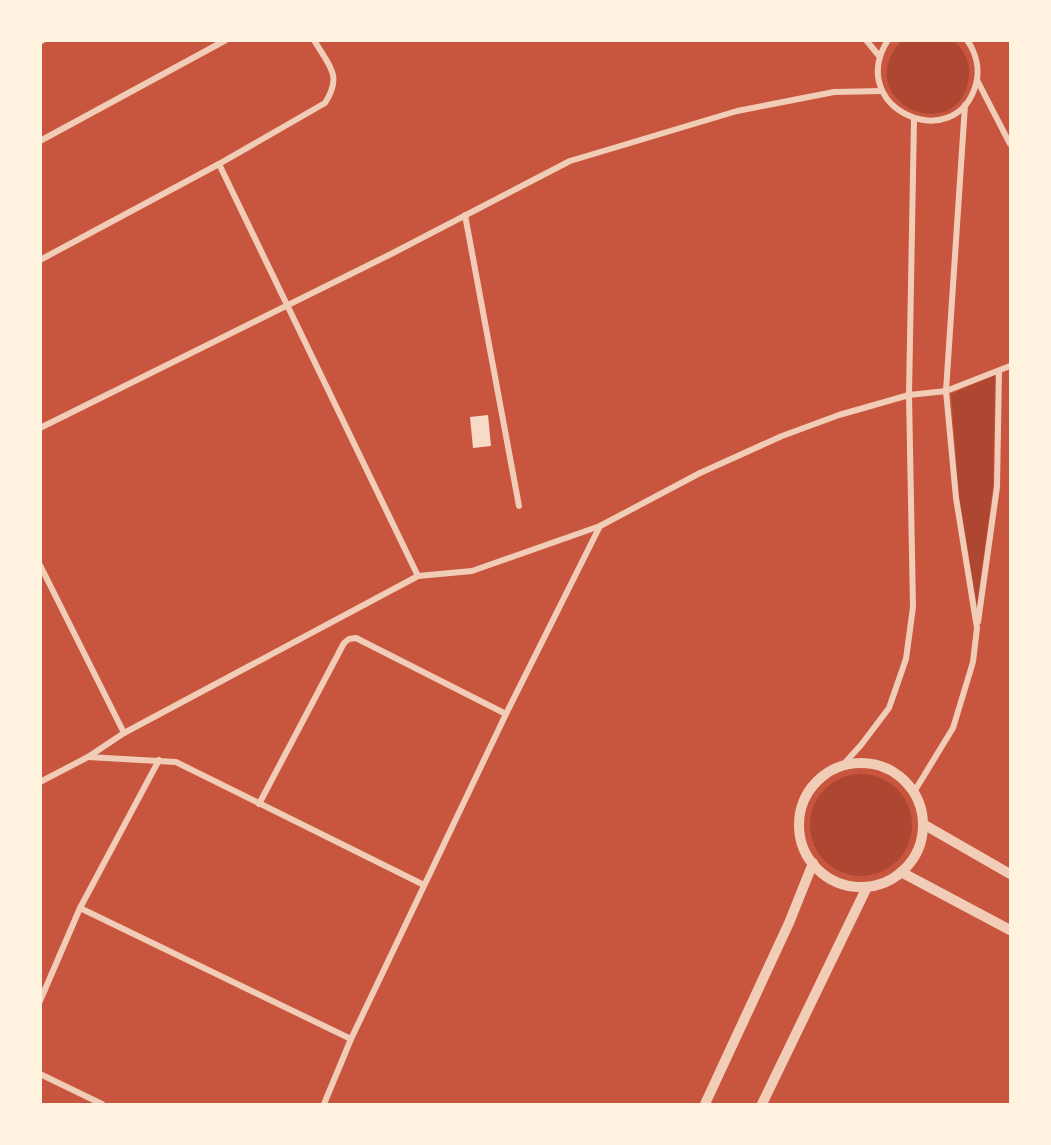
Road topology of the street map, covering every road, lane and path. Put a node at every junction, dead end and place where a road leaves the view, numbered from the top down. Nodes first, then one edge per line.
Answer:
1 (226, 40) edge
2 (314, 40) edge
3 (866, 40) edge
4 (888, 40) edge
5 (967, 40) edge
6 (213, 44) edge
7 (880, 57) junction
8 (977, 79) junction
9 (882, 91) junction
10 (964, 105) junction
11 (914, 119) junction
12 (40, 141) edge
13 (1011, 144) edge
14 (219, 164) junction
15 (465, 215) junction
16 (40, 260) edge
17 (286, 306) junction
18 (1011, 366) edge
19 (999, 371) junction
20 (946, 391) junction
21 (909, 395) junction
22 (40, 428) edge
23 (519, 506) dead end
24 (600, 526) junction
25 (40, 565) edge
26 (418, 576) junction
27 (977, 628) junction
28 (506, 714) junction
29 (124, 733) junction
30 (88, 757) junction
31 (159, 760) junction
32 (842, 766) junction
33 (40, 782) edge
34 (914, 792) junction
35 (259, 804) junction
36 (923, 824) junction
37 (813, 863) junction
38 (901, 873) junction
39 (1011, 874) edge
40 (424, 885) junction
41 (867, 887) junction
42 (80, 908) junction
43 (1011, 930) edge
44 (40, 1001) edge
45 (351, 1039) junction
46 (40, 1074) edge
47 (102, 1104) edge
48 (324, 1104) edge
49 (705, 1104) edge
50 (762, 1104) edge

1 - 6 street
2 - 14 street
3 - 7 street
4 - 7 street
5 - 8 street
6 - 12 street
7 - 9 street
8 - 10 street
8 - 13 street
9 - 11 street
9 - 15 street
10 - 11 street
10 - 20 street
11 - 21 street
14 - 16 street
14 - 17 street
15 - 17 street
15 - 23 street
17 - 22 street
17 - 26 street
18 - 19 street
19 - 20 street
19 - 27 street
20 - 21 street
20 - 27 street
21 - 24 street
21 - 32 street
24 - 26 street
24 - 28 street
25 - 29 street
26 - 29 street
27 - 34 street
28 - 35 street
28 - 40 street
29 - 30 street
30 - 31 street
30 - 33 street
31 - 35 street
31 - 42 street
32 - 34 street
32 - 37 street
34 - 36 street
35 - 40 street
36 - 38 street
36 - 39 street
37 - 41 street
37 - 49 street
38 - 41 street
38 - 43 street
40 - 45 street
41 - 50 street
42 - 44 street
42 - 45 street
45 - 48 street
46 - 47 street

